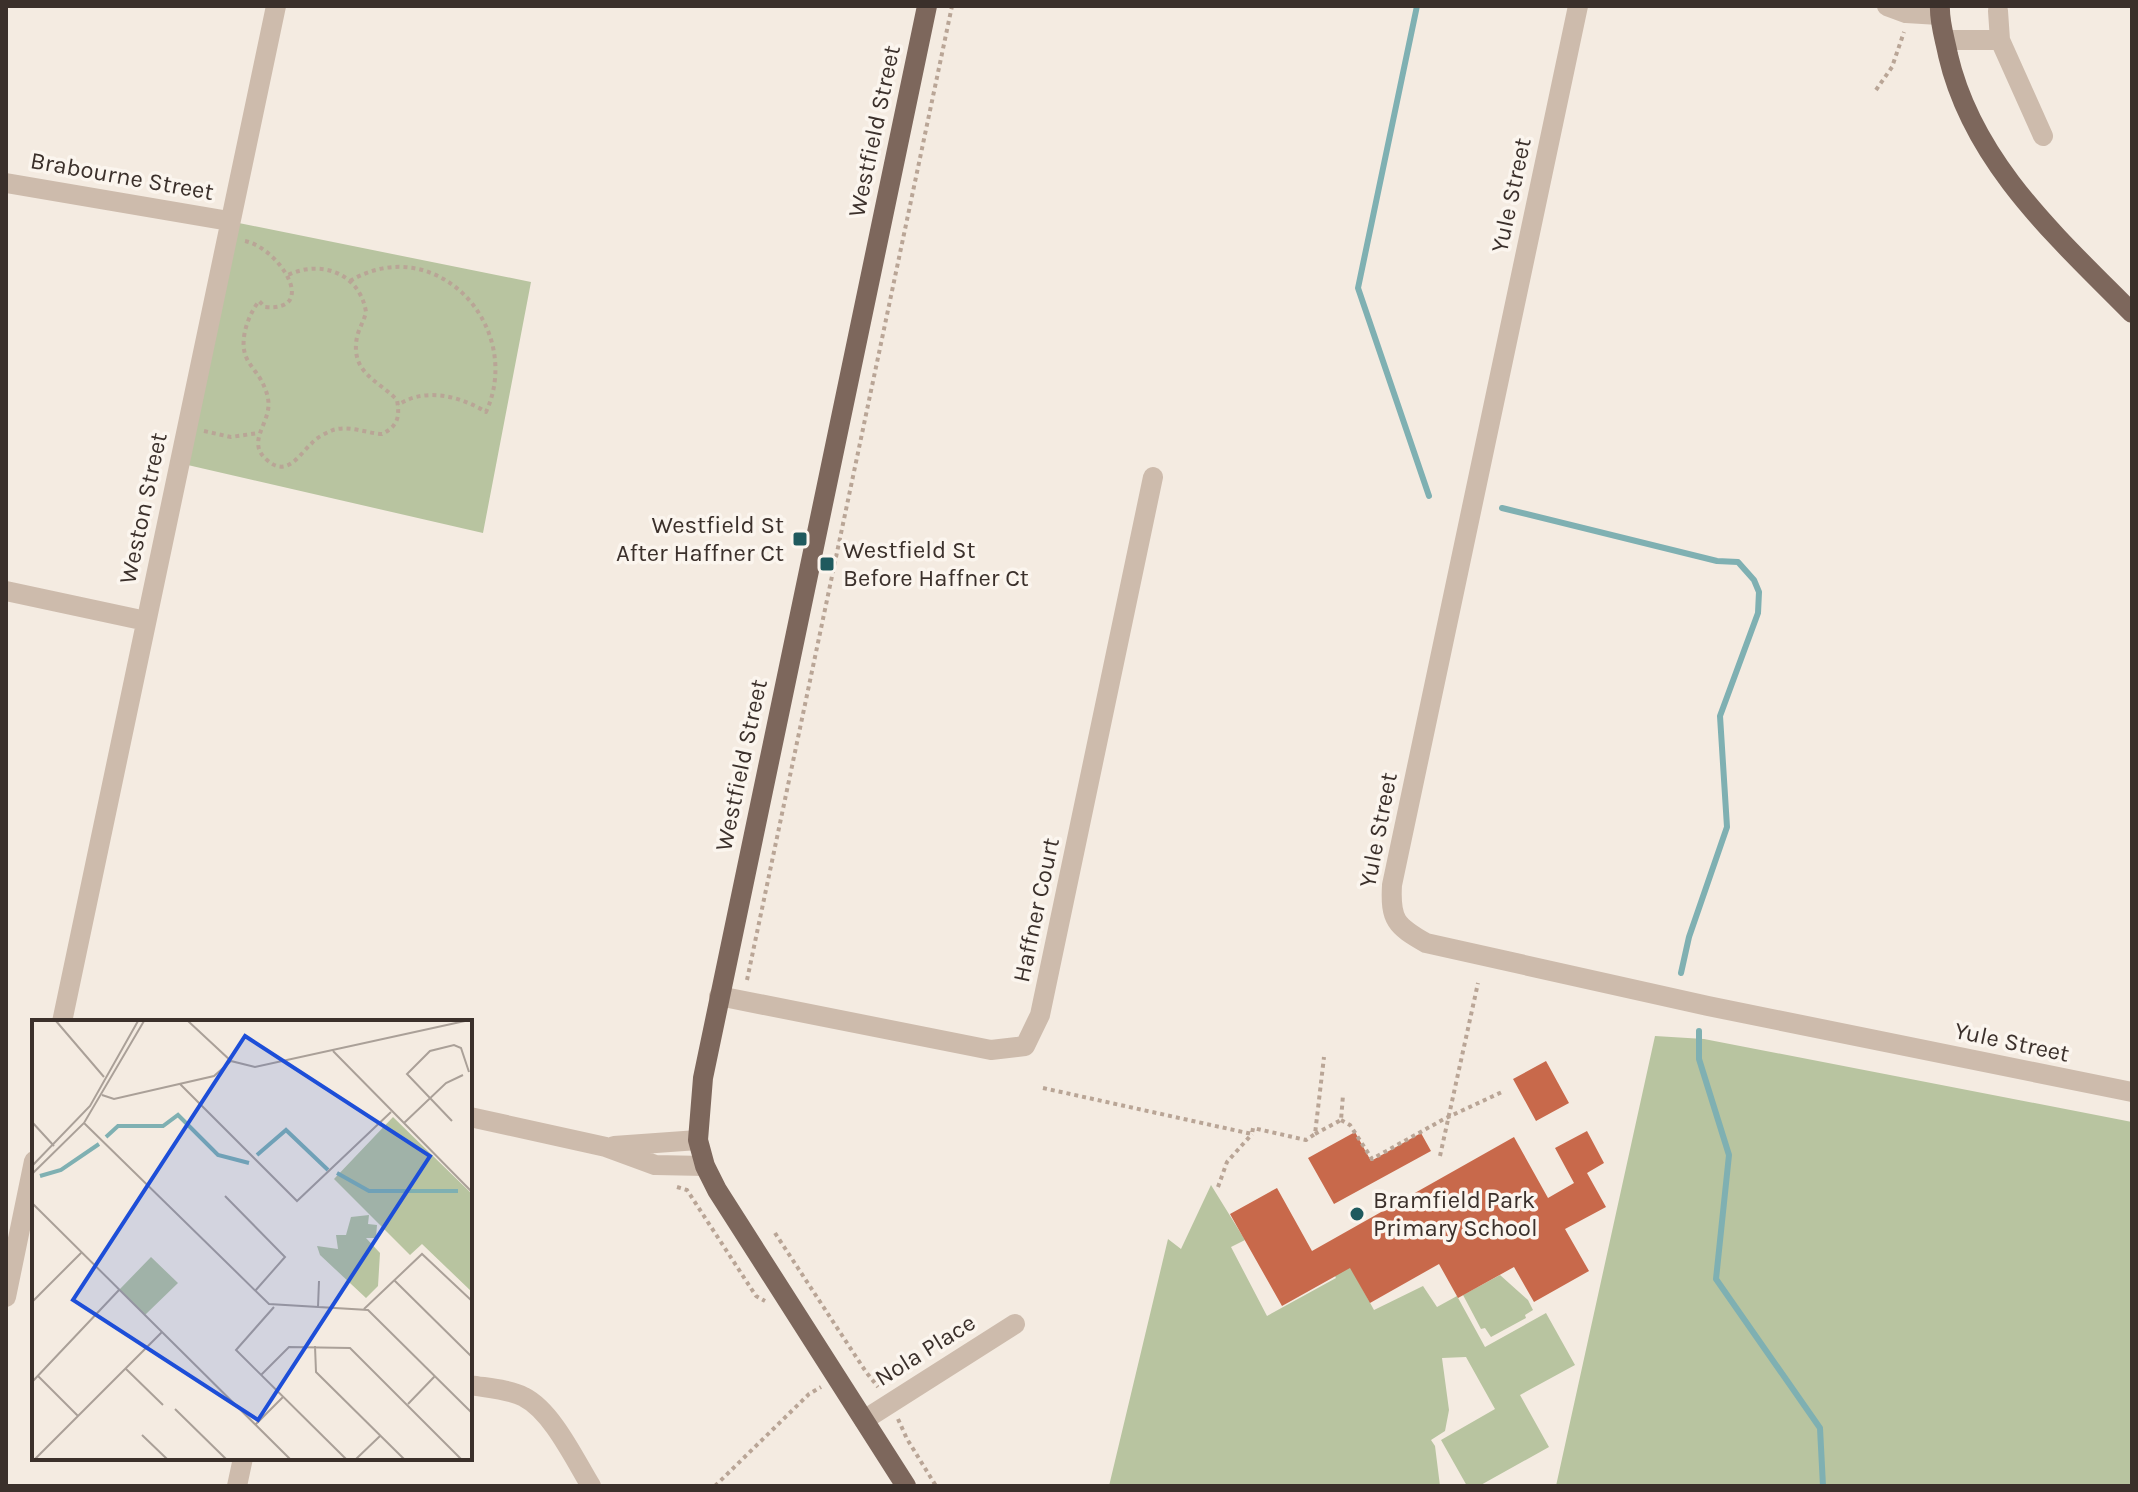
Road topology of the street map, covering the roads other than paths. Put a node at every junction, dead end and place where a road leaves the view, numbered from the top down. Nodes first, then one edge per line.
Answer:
1 (276, 6) edge
2 (927, 6) edge
3 (1578, 6) edge
4 (1887, 6) edge
5 (1940, 10) edge
6 (1998, 11) dead end
7 (1945, 40) junction
8 (2000, 40) junction
9 (2043, 136) dead end
10 (6, 183) edge
11 (229, 221) junction
12 (2132, 313) edge
13 (1153, 477) dead end
14 (6, 591) edge
15 (146, 621) junction
16 (719, 996) junction
17 (62, 1020) edge
18 (2132, 1092) edge
19 (472, 1117) edge
20 (698, 1140) junction
21 (606, 1147) junction
22 (705, 1166) junction
23 (32, 1171) edge
24 (6, 1297) edge
25 (1015, 1324) dead end
26 (472, 1385) edge
27 (864, 1420) junction
28 (243, 1460) edge
29 (237, 1486) edge
30 (591, 1486) edge
31 (906, 1486) edge

1 - 11 street, Weston Street
2 - 16 main road, Westfield Street
3 - 18 street, Yule Street
4 - 5 street
5 - 7 main road
6 - 8 street
7 - 8 street
7 - 12 main road
8 - 9 street
10 - 11 street, Brabourne Street
11 - 15 street, Weston Street
13 - 16 street, Haffner Court
14 - 15 street
15 - 17 street, Weston Street
16 - 20 main road, Westfield Street
19 - 21 street
20 - 21 street
20 - 22 main road, Westfield Street
21 - 22 street
22 - 27 main road, Westfield Street
23 - 24 street
25 - 27 street, Nola Place
26 - 30 street
27 - 31 main road, Westfield Street
28 - 29 street

